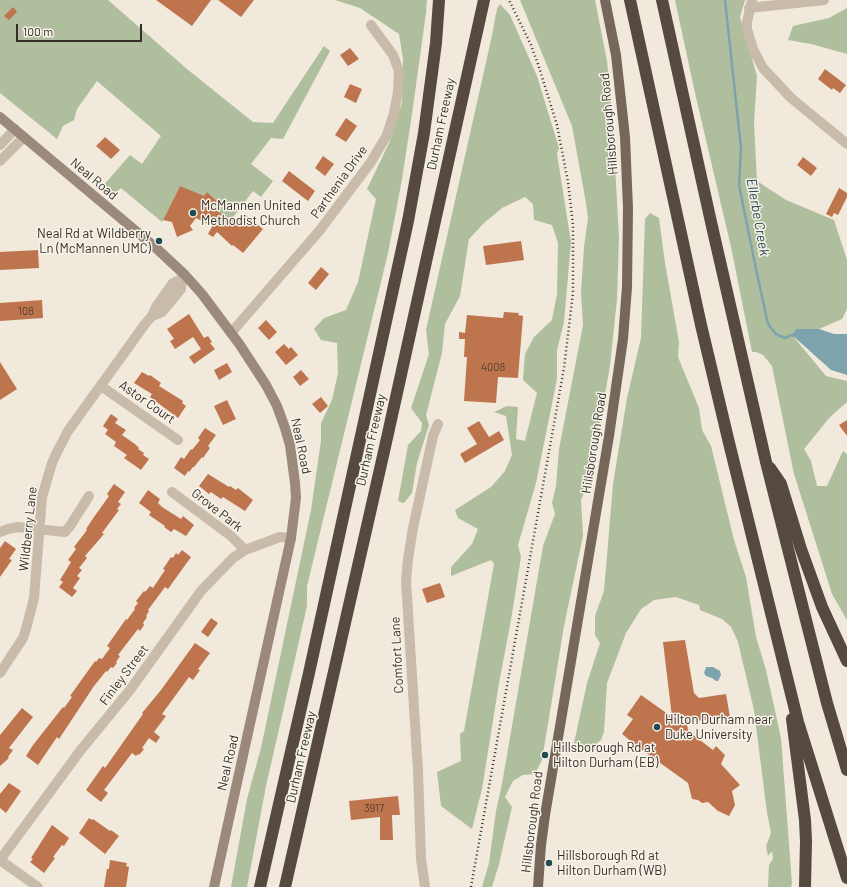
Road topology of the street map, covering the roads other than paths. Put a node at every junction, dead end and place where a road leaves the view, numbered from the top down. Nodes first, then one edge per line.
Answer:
1 (440, 0) edge
2 (484, 0) edge
3 (605, 0) edge
4 (630, 0) edge
5 (662, 0) edge
6 (824, 0) edge
7 (750, 4) edge
8 (371, 25) dead end
9 (0, 117) edge
10 (15, 129) junction
11 (24, 137) junction
12 (847, 144) edge
13 (0, 145) edge
14 (0, 161) edge
15 (183, 277) junction
16 (231, 333) junction
17 (101, 386) junction
18 (438, 424) dead end
19 (178, 440) dead end
20 (766, 462) junction
21 (172, 492) dead end
22 (89, 496) dead end
23 (40, 530) junction
24 (0, 532) edge
25 (291, 538) junction
26 (245, 550) junction
27 (847, 661) edge
28 (0, 673) edge
29 (789, 684) junction
30 (847, 770) edge
31 (0, 860) edge
32 (847, 878) edge
33 (38, 887) edge
34 (214, 887) edge
35 (260, 887) edge
36 (285, 887) edge
37 (424, 887) edge
38 (538, 887) edge
39 (804, 887) edge

1 - 35 highway, Durham Freeway
2 - 36 highway, Durham Freeway
3 - 38 main road, Hillsborough Road
4 - 29 highway
5 - 20 highway
6 - 7 street
7 - 12 street
8 - 16 street, Parthenia Drive
9 - 10 street, Neal Road
10 - 11 street, Neal Road
10 - 13 street
11 - 14 street
11 - 15 street, Neal Road
15 - 16 street, Neal Road
15 - 17 street, Wildberry Lane
16 - 25 street, Neal Road
17 - 19 street, Astor Court
17 - 23 street, Wildberry Lane
18 - 37 street, Comfort Lane
20 - 27 highway
20 - 30 highway
21 - 26 street, Grove Park
22 - 23 street
23 - 24 street
23 - 28 street, Wildberry Lane
25 - 26 street, Finley Street
25 - 34 street, Neal Road
26 - 31 street, Finley Street
29 - 32 highway
29 - 39 highway
31 - 33 street

